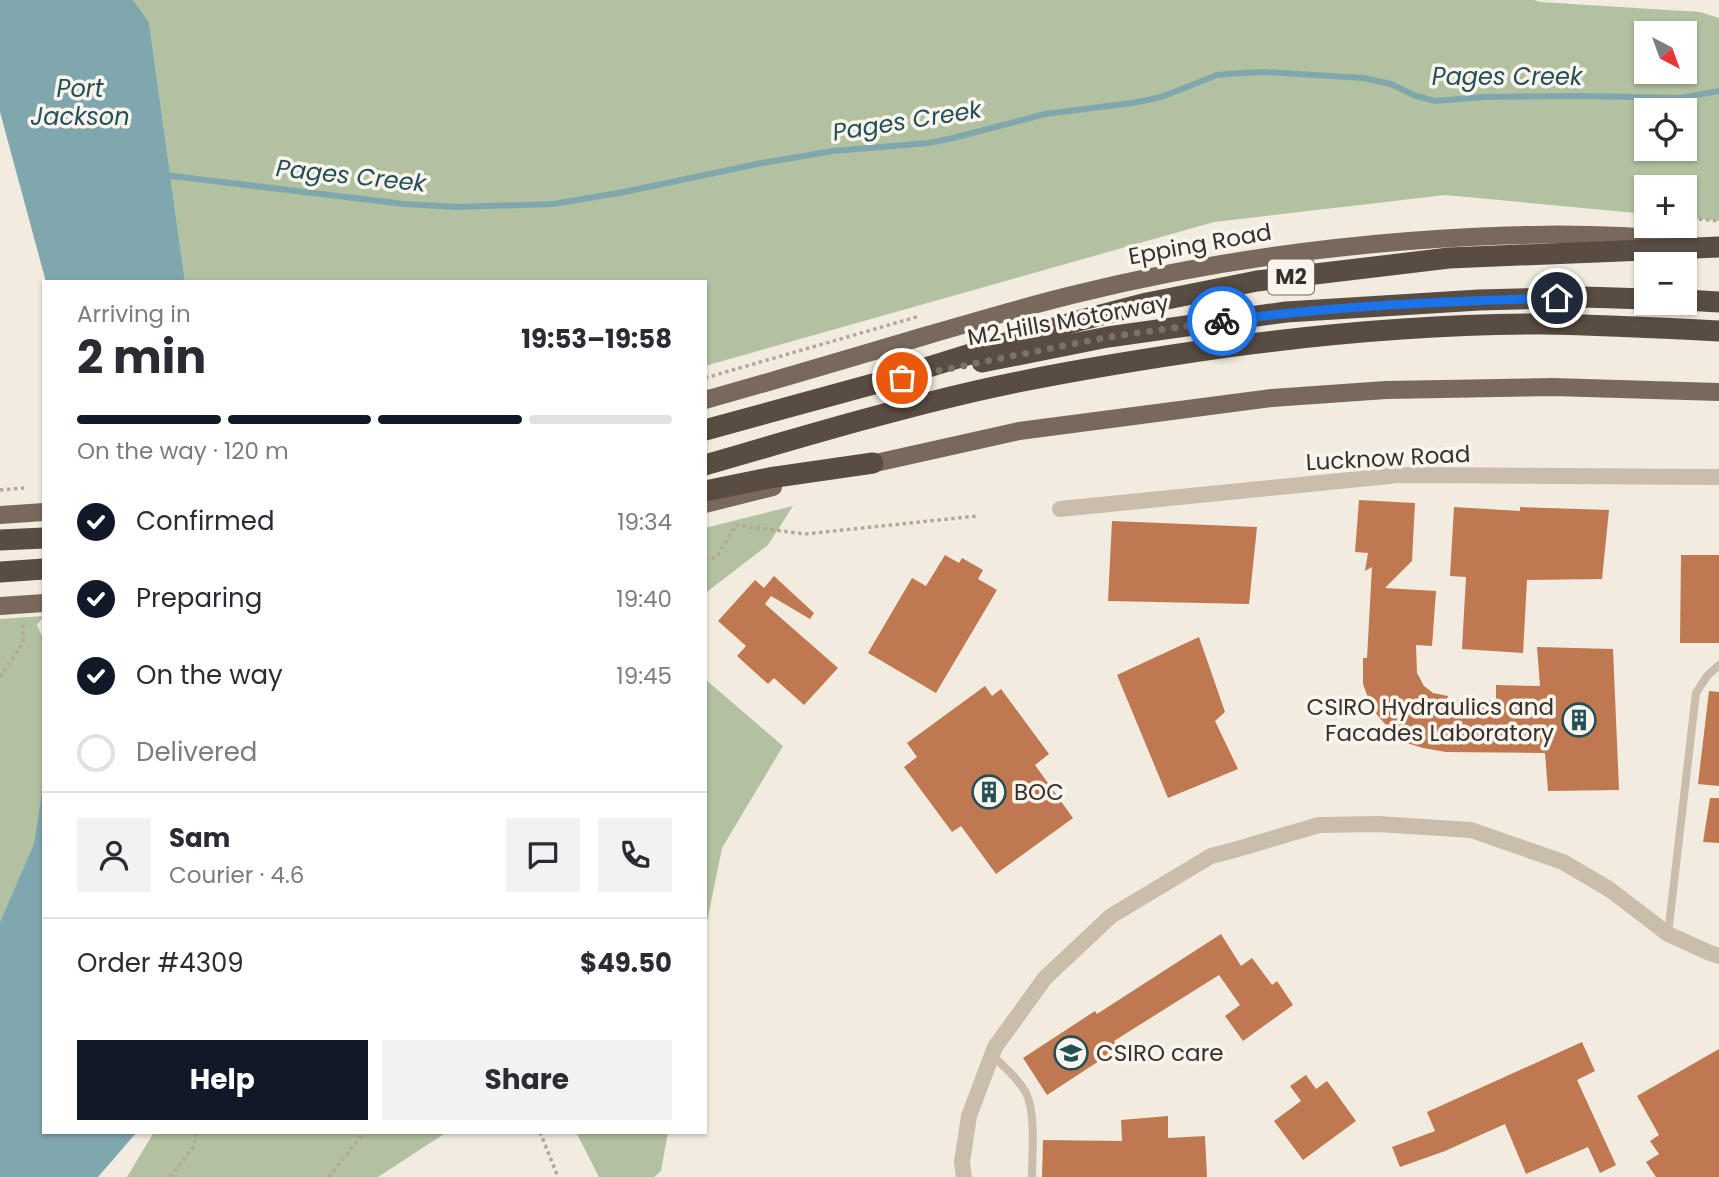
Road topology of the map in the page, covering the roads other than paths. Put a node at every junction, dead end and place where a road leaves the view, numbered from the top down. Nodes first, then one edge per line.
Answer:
1 (1719, 246) edge
2 (1634, 299) edge
3 (1697, 301) edge
4 (1719, 303) edge
5 (1719, 331) edge
6 (877, 383) junction
7 (1719, 392) edge
8 (707, 399) edge
9 (707, 429) edge
10 (873, 463) junction
11 (707, 464) edge
12 (1719, 477) edge
13 (707, 491) edge
14 (707, 503) edge
15 (1060, 509) dead end
16 (42, 513) edge
17 (0, 515) edge
18 (42, 538) edge
19 (0, 540) edge
20 (42, 569) edge
21 (0, 572) edge
22 (42, 603) edge
23 (0, 606) edge
24 (1719, 665) edge
25 (1668, 934) junction
26 (1719, 956) edge
27 (992, 1055) junction
28 (964, 1177) edge
29 (1032, 1177) edge

1 - 6 highway, M2
1 - 8 main road, Epping Road
2 - 6 highway, M2 Hills Motorway / M2
3 - 4 highway
5 - 11 highway
6 - 9 highway, M2
7 - 10 main road
10 - 13 highway
10 - 14 main road
12 - 15 street, Lucknow Road
16 - 17 main road, bridge
18 - 19 highway, bridge
20 - 21 highway, bridge
22 - 23 main road, bridge
24 - 25 lane
25 - 26 street
25 - 27 street
27 - 28 street
27 - 29 lane

